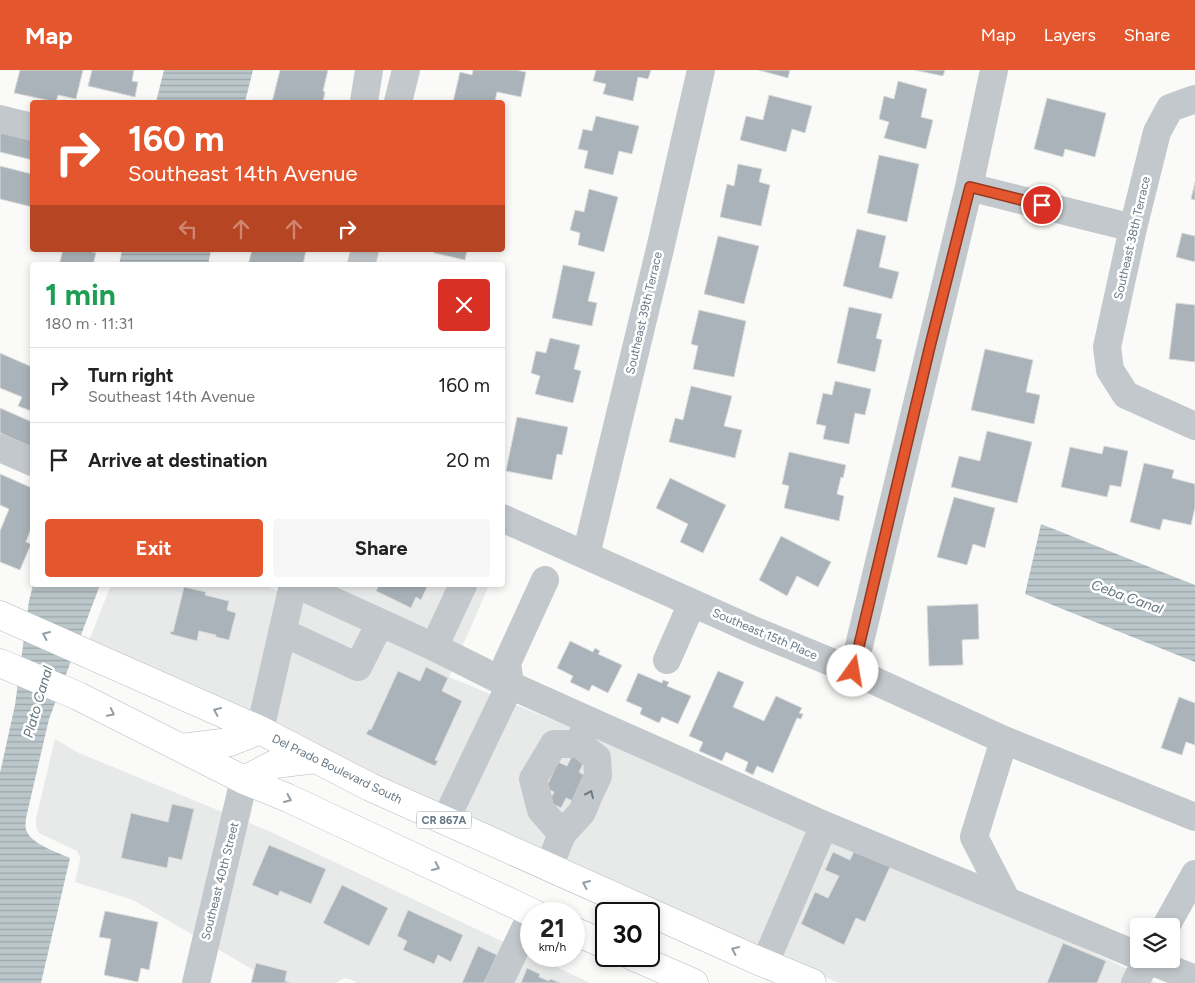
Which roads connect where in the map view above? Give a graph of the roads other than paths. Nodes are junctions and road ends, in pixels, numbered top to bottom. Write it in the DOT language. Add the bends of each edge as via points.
graph roads {
  1 [pos="369,70"];
  2 [pos="406,70"];
  3 [pos="700,70"];
  4 [pos="994,70"];
  5 [pos="364,100"];
  6 [pos="398,100"];
  7 [pos="1183,104"];
  8 [pos="0,119"];
  9 [pos="30,126"];
  10 [pos="970,187"];
  11 [pos="1133,228"];
  12 [pos="1195,426"];
  13 [pos="0,448"];
  14 [pos="30,461"];
  15 [pos="505,519"];
  16 [pos="586,555"];
  17 [pos="545,580"];
  18 [pos="293,587"];
  19 [pos="302,587"];
  20 [pos="462,587"];
  21 [pos="692,603"];
  22 [pos="6,618"];
  23 [pos="380,623"];
  24 [pos="282,632"];
  25 [pos="434,647"];
  26 [pos="667,660"];
  27 [pos="0,663"];
  28 [pos="853,671"];
  29 [pos="510,685"];
  30 [pos="260,730"];
  31 [pos="584,732"];
  32 [pos="1004,740"];
  33 [pos="181,748"];
  34 [pos="316,759"];
  35 [pos="244,780"];
  36 [pos="1195,817"];
  37 [pos="445,820"];
  38 [pos="824,825"];
  39 [pos="562,834"];
  40 [pos="549,867"];
  41 [pos="1195,874"];
  42 [pos="1007,901"];
  43 [pos="520,908"];
  44 [pos="1170,918"];
  45 [pos="520,940"];
  46 [pos="1130,952"];
  47 [pos="765,963"];
  48 [pos="657,967"];
  49 [pos="1142,968"];
  50 [pos="1169,968"];
  51 [pos="1195,979"];
  52 [pos="196,983"];
  53 [pos="499,983"];
  54 [pos="694,983"];
  55 [pos="812,983"];
  56 [pos="1135,983"];
  1 -- 5 [label="street"];
  2 -- 6 [label="street"];
  3 -- 16 [label="street, Southeast 39th Terrace"];
  4 -- 10 [label="street"];
  7 -- 11 [label="street, Southeast 38th Terrace" via="1158,132"];
  8 -- 9 [label="street"];
  10 -- 11 [label="street"];
  10 -- 28 [label="street"];
  11 -- 12 [label="street, Southeast 38th Terrace" via="1108,347 1110,370 1126,395"];
  13 -- 14 [label="street"];
  15 -- 16 [label="street, Southeast 15th Place"];
  16 -- 21 [label="street, Southeast 15th Place"];
  17 -- 29 [label="street" via="507,663"];
  18 -- 24 [label="street"];
  19 -- 23 [label="street"];
  20 -- 25 [label="street"];
  21 -- 26 [label="street"];
  21 -- 28 [label="street, Southeast 15th Place"];
  30 -- 22 [label="main road, Del Prado Boulevard South / CR 867A, one-way"];
  23 -- 24 [label="street" via="358,667"];
  23 -- 25 [label="street"];
  24 -- 30 [label="street"];
  25 -- 29 [label="street"];
  27 -- 33 [label="main road, one-way" via="67,691"];
  28 -- 32 [label="street, Southeast 15th Place"];
  29 -- 31 [label="street"];
  29 -- 37 [label="street"];
  30 -- 33 [label="main road" via="230,742"];
  30 -- 34 [label="main road, Del Prado Boulevard South / CR 867A"];
  31 -- 38 [label="street"];
  39 -- 31 [label="street, one-way" via="582,812 598,776 597,758"];
  31 -- 39 [label="street" via="554,744 533,779 541,810"];
  32 -- 36 [label="street, Southeast 15th Place"];
  32 -- 42 [label="street" via="974,837"];
  33 -- 35 [label="main road"];
  34 -- 35 [label="main road" via="275,764"];
  34 -- 37 [label="main road, Del Prado Boulevard South / CR 867A"];
  35 -- 43 [label="main road, one-way"];
  35 -- 52 [label="street, Southeast 40th Street"];
  37 -- 40 [label="main road, Del Prado Boulevard South / CR 867A"];
  38 -- 42 [label="street"];
  38 -- 47 [label="street"];
  39 -- 40 [label="street"];
  47 -- 40 [label="main road, Del Prado Boulevard South / CR 867A, one-way"];
  41 -- 44 [label="street"];
  42 -- 46 [label="street"];
  45 -- 53 [label="street"];
  47 -- 55 [label="main road, Del Prado Boulevard South / CR 867A"];
  48 -- 54 [label="main road"];
  49 -- 56 [label="street"];
  50 -- 51 [label="street"];
}
